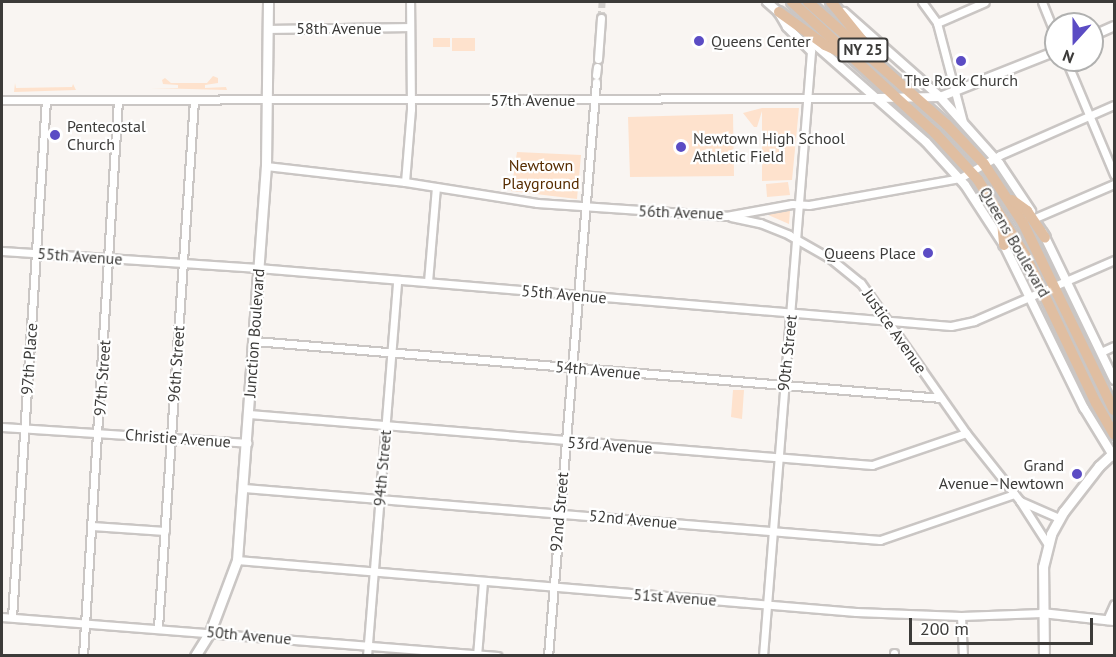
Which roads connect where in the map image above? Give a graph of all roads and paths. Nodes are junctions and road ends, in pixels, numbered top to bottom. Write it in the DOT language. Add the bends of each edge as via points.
graph roads {
  1 [pos="268,2"];
  2 [pos="410,2"];
  3 [pos="767,2"];
  4 [pos="792,2"];
  5 [pos="807,2"];
  6 [pos="832,2"];
  7 [pos="922,2"];
  8 [pos="985,2"];
  9 [pos="778,12"];
  10 [pos="601,18"];
  11 [pos="937,22"];
  12 [pos="410,27"];
  13 [pos="268,28"];
  14 [pos="811,51"];
  15 [pos="1044,56"];
  16 [pos="853,59"];
  17 [pos="1071,72"];
  18 [pos="889,73"];
  19 [pos="955,93"];
  20 [pos="940,97"];
  21 [pos="807,98"];
  22 [pos="878,98"];
  23 [pos="895,98"];
  24 [pos="918,99"];
  25 [pos="2,100"];
  26 [pos="46,100"];
  27 [pos="118,100"];
  28 [pos="194,100"];
  29 [pos="269,100"];
  30 [pos="595,100"];
  31 [pos="411,101"];
  32 [pos="1114,105"];
  33 [pos="1090,116"];
  34 [pos="963,122"];
  35 [pos="994,158"];
  36 [pos="984,164"];
  37 [pos="266,166"];
  38 [pos="971,172"];
  39 [pos="1114,174"];
  40 [pos="960,178"];
  41 [pos="405,182"];
  42 [pos="1114,184"];
  43 [pos="436,187"];
  44 [pos="1007,196"];
  45 [pos="800,205"];
  46 [pos="584,208"];
  47 [pos="998,209"];
  48 [pos="726,216"];
  49 [pos="1035,218"];
  50 [pos="1045,238"];
  51 [pos="797,239"];
  52 [pos="1004,245"];
  53 [pos="2,251"];
  54 [pos="36,253"];
  55 [pos="110,258"];
  56 [pos="1114,260"];
  57 [pos="183,263"];
  58 [pos="258,268"];
  59 [pos="397,280"];
  60 [pos="1067,280"];
  61 [pos="428,282"];
  62 [pos="1055,286"];
  63 [pos="1043,291"];
  64 [pos="577,296"];
  65 [pos="1030,296"];
  66 [pos="791,313"];
  67 [pos="888,321"];
  68 [pos="254,341"];
  69 [pos="1114,346"];
  70 [pos="1101,352"];
  71 [pos="391,353"];
  72 [pos="571,368"];
  73 [pos="1114,380"];
  74 [pos="784,385"];
  75 [pos="941,398"];
  76 [pos="1114,410"];
  77 [pos="249,414"];
  78 [pos="385,426"];
  79 [pos="2,427"];
  80 [pos="24,428"];
  81 [pos="98,432"];
  82 [pos="966,433"];
  83 [pos="1114,435"];
  84 [pos="171,437"];
  85 [pos="565,441"];
  86 [pos="247,443"];
  87 [pos="1114,454"];
  88 [pos="778,458"];
  89 [pos="244,488"];
  90 [pos="1014,494"];
  91 [pos="379,499"];
  92 [pos="1020,501"];
  93 [pos="559,513"];
  94 [pos="1059,518"];
  95 [pos="92,526"];
  96 [pos="165,531"];
  97 [pos="772,531"];
  98 [pos="1047,543"];
  99 [pos="237,560"];
  100 [pos="373,572"];
  101 [pos="483,581"];
  102 [pos="553,588"];
  103 [pos="767,604"];
  104 [pos="1114,604"];
  105 [pos="1042,613"];
  106 [pos="961,616"];
  107 [pos="2,617"];
  108 [pos="12,617"];
  109 [pos="1111,620"];
  110 [pos="85,623"];
  111 [pos="158,627"];
  112 [pos="210,632"];
  113 [pos="368,644"];
  114 [pos="477,655"];
  115 [pos="83,656"];
  116 [pos="195,656"];
  117 [pos="367,656"];
  118 [pos="497,656"];
  119 [pos="548,656"];
  120 [pos="763,656"];
  121 [pos="963,656"];
  122 [pos="1044,656"];
  1 -- 13 [label="main road, Junction Boulevard"];
  2 -- 12 [label="street"];
  3 -- 9 [label="street, Queens Boulevard"];
  4 -- 16 [label="main road, Queens Boulevard / NY 25"];
  5 -- 18 [label="main road, Queens Boulevard / NY 25"];
  6 -- 18 [label="main road"];
  6 -- 20 [label="street, Queens Boulevard"];
  7 -- 11 [label="street"];
  8 -- 11 [label="street"];
  9 -- 14 [label="street"];
  9 -- 16 [label="main road" via="825,45"];
  9 -- 22 [label="street, Queens Boulevard"];
  10 -- 30 [label="street, 92nd Street"];
  11 -- 19 [label="street"];
  12 -- 13 [label="street, 58th Avenue"];
  12 -- 31 [label="street"];
  13 -- 29 [label="main road, Junction Boulevard"];
  14 -- 21 [label="street, 90th Street"];
  15 -- 19 [label="street, 57th Avenue"];
  16 -- 23 [label="main road, Queens Boulevard / NY 25"];
  17 -- 33 [label="street"];
  18 -- 24 [label="main road, Queens Boulevard / NY 25"];
  19 -- 20 [label="street, 57th Avenue"];
  19 -- 34 [label="street"];
  20 -- 24 [label="street, 57th Avenue"];
  20 -- 34 [label="street, Queens Boulevard"];
  21 -- 22 [label="street, 57th Avenue"];
  21 -- 30 [label="street, 57th Avenue"];
  21 -- 45 [label="street, 90th Street"];
  22 -- 23 [label="street, 57th Avenue"];
  22 -- 40 [label="street, Queens Boulevard"];
  23 -- 24 [label="street, 57th Avenue"];
  23 -- 38 [label="main road, Queens Boulevard / NY 25"];
  24 -- 36 [label="main road, Queens Boulevard / NY 25"];
  25 -- 26 [label="street, 57th Avenue"];
  26 -- 27 [label="street, 57th Avenue"];
  26 -- 54 [label="street, 97th Place"];
  27 -- 28 [label="street, 57th Avenue"];
  27 -- 55 [label="street, 97th Street"];
  28 -- 29 [label="street, 57th Avenue"];
  28 -- 57 [label="street, 96th Street"];
  29 -- 31 [label="street, 57th Avenue"];
  29 -- 37 [label="main road, Junction Boulevard"];
  30 -- 31 [label="street, 57th Avenue"];
  30 -- 46 [label="street, 92nd Street"];
  31 -- 41 [label="street"];
  32 -- 33 [label="street, 56th Avenue"];
  33 -- 35 [label="street, 56th Avenue"];
  33 -- 39 [label="street"];
  34 -- 35 [label="street, Queens Boulevard"];
  35 -- 36 [label="street, 56th Avenue"];
  35 -- 49 [label="street, Queens Boulevard"];
  36 -- 38 [label="street, 56th Avenue"];
  36 -- 44 [label="main road, Queens Boulevard / NY 25"];
  37 -- 41 [label="street, 56th Avenue"];
  37 -- 58 [label="main road, Junction Boulevard"];
  38 -- 40 [label="street, 56th Avenue"];
  38 -- 47 [label="main road, Queens Boulevard / NY 25"];
  40 -- 45 [label="street, 56th Avenue"];
  40 -- 52 [label="street, Queens Boulevard"];
  41 -- 43 [label="street, 56th Avenue"];
  42 -- 49 [label="street"];
  43 -- 46 [label="street, 56th Avenue"];
  43 -- 61 [label="street"];
  44 -- 50 [label="main road" via="1027,211"];
  44 -- 62 [label="main road, Queens Boulevard / NY 25"];
  45 -- 48 [label="street, 56th Avenue"];
  45 -- 51 [label="street, 90th Street"];
  46 -- 48 [label="street, 56th Avenue"];
  46 -- 64 [label="street, 92nd Street"];
  47 -- 52 [label="main road"];
  47 -- 63 [label="main road, Queens Boulevard / NY 25"];
  48 -- 51 [label="street, Justice Avenue" via="760,223"];
  49 -- 50 [label="street, Queens Boulevard"];
  50 -- 60 [label="street, Queens Boulevard"];
  51 -- 66 [label="street, 90th Street"];
  51 -- 67 [label="street, Justice Avenue" via="861,283"];
  52 -- 65 [label="street, Queens Boulevard"];
  53 -- 54 [label="street, 55th Avenue"];
  54 -- 55 [label="street, 55th Avenue"];
  54 -- 80 [label="street, 97th Place"];
  55 -- 57 [label="street, 55th Avenue"];
  55 -- 81 [label="street, 97th Street"];
  56 -- 60 [label="street, 55th Avenue"];
  57 -- 58 [label="street, 55th Avenue"];
  57 -- 84 [label="street, 96th Street"];
  58 -- 59 [label="street, 55th Avenue"];
  58 -- 68 [label="main road, Junction Boulevard"];
  59 -- 61 [label="street, 55th Avenue"];
  59 -- 71 [label="street, 94th Street"];
  60 -- 62 [label="street, 55th Avenue"];
  60 -- 70 [label="street, Queens Boulevard"];
  61 -- 64 [label="street, 55th Avenue"];
  62 -- 63 [label="street, 55th Avenue"];
  62 -- 76 [label="main road, Queens Boulevard / NY 25"];
  63 -- 65 [label="street, 55th Avenue"];
  63 -- 83 [label="main road, Queens Boulevard / NY 25"];
  64 -- 66 [label="street, 55th Avenue"];
  64 -- 72 [label="street, 92nd Street"];
  65 -- 67 [label="street, 55th Avenue" via="963,324"];
  65 -- 87 [label="street, Queens Boulevard" via="1084,408"];
  66 -- 67 [label="street, 55th Avenue"];
  66 -- 74 [label="street, 90th Street"];
  67 -- 75 [label="street, Justice Avenue"];
  68 -- 71 [label="street, 54th Avenue"];
  68 -- 77 [label="main road, Junction Boulevard"];
  69 -- 70 [label="street"];
  70 -- 73 [label="street, Queens Boulevard"];
  71 -- 72 [label="street, 54th Avenue"];
  71 -- 78 [label="street, 94th Street"];
  72 -- 74 [label="street, 54th Avenue"];
  72 -- 85 [label="street, 92nd Street"];
  74 -- 75 [label="street, 54th Avenue"];
  74 -- 88 [label="street, 90th Street"];
  75 -- 82 [label="street, Justice Avenue"];
  77 -- 78 [label="street, 53rd Avenue"];
  77 -- 86 [label="main road, Junction Boulevard"];
  78 -- 85 [label="street, 53rd Avenue"];
  78 -- 91 [label="street, 94th Street"];
  79 -- 80 [label="street, Christie Avenue"];
  80 -- 81 [label="street, Christie Avenue"];
  80 -- 108 [label="street, 97th Place"];
  81 -- 84 [label="street, Christie Avenue"];
  81 -- 95 [label="street, 97th Street"];
  82 -- 88 [label="street, 53rd Avenue" via="873,465"];
  82 -- 90 [label="street, Justice Avenue"];
  84 -- 86 [label="street, Christie Avenue"];
  84 -- 96 [label="street, 96th Street"];
  85 -- 88 [label="street, 53rd Avenue"];
  85 -- 93 [label="street, 92nd Street"];
  86 -- 89 [label="main road, Junction Boulevard"];
  87 -- 94 [label="main road" via="1103,460"];
  88 -- 97 [label="street, 90th Street"];
  89 -- 91 [label="street, 52nd Avenue"];
  89 -- 99 [label="main road, Junction Boulevard"];
  90 -- 92 [label="street, Justice Avenue"];
  90 -- 97 [label="street, 52nd Avenue" via="880,540"];
  91 -- 93 [label="street, 52nd Avenue"];
  91 -- 100 [label="street, 94th Street"];
  92 -- 94 [label="street, Justice Avenue"];
  92 -- 98 [label="street, Justice Avenue"];
  93 -- 97 [label="street, 52nd Avenue"];
  93 -- 102 [label="street, 92nd Street"];
  94 -- 98 [label="main road"];
  95 -- 96 [label="street"];
  95 -- 110 [label="street, 97th Street"];
  96 -- 111 [label="street, 96th Street"];
  97 -- 103 [label="street, 90th Street"];
  98 -- 105 [label="main road"];
  99 -- 100 [label="street, 51st Avenue"];
  99 -- 112 [label="main road, Junction Boulevard"];
  100 -- 101 [label="street, 51st Avenue"];
  100 -- 113 [label="street, 94th Street"];
  101 -- 102 [label="street, 51st Avenue"];
  101 -- 114 [label="street"];
  102 -- 103 [label="street, 51st Avenue"];
  102 -- 119 [label="street, 92nd Street"];
  103 -- 106 [label="street, 51st Avenue"];
  103 -- 120 [label="street, 90th Street"];
  104 -- 109 [label="street"];
  105 -- 106 [label="street, 51st Avenue"];
  105 -- 109 [label="street, 51st Avenue"];
  105 -- 122 [label="main road"];
  106 -- 121 [label="street"];
  107 -- 108 [label="street, 50th Avenue"];
  108 -- 110 [label="street, 50th Avenue"];
  110 -- 111 [label="street, 50th Avenue"];
  110 -- 115 [label="street, 97th Street"];
  111 -- 112 [label="street, 50th Avenue"];
  112 -- 113 [label="street, 50th Avenue"];
  112 -- 116 [label="main road, Junction Boulevard"];
  113 -- 114 [label="street, 50th Avenue"];
  113 -- 117 [label="street, 94th Street"];
  114 -- 118 [label="street, 50th Avenue"];
}
